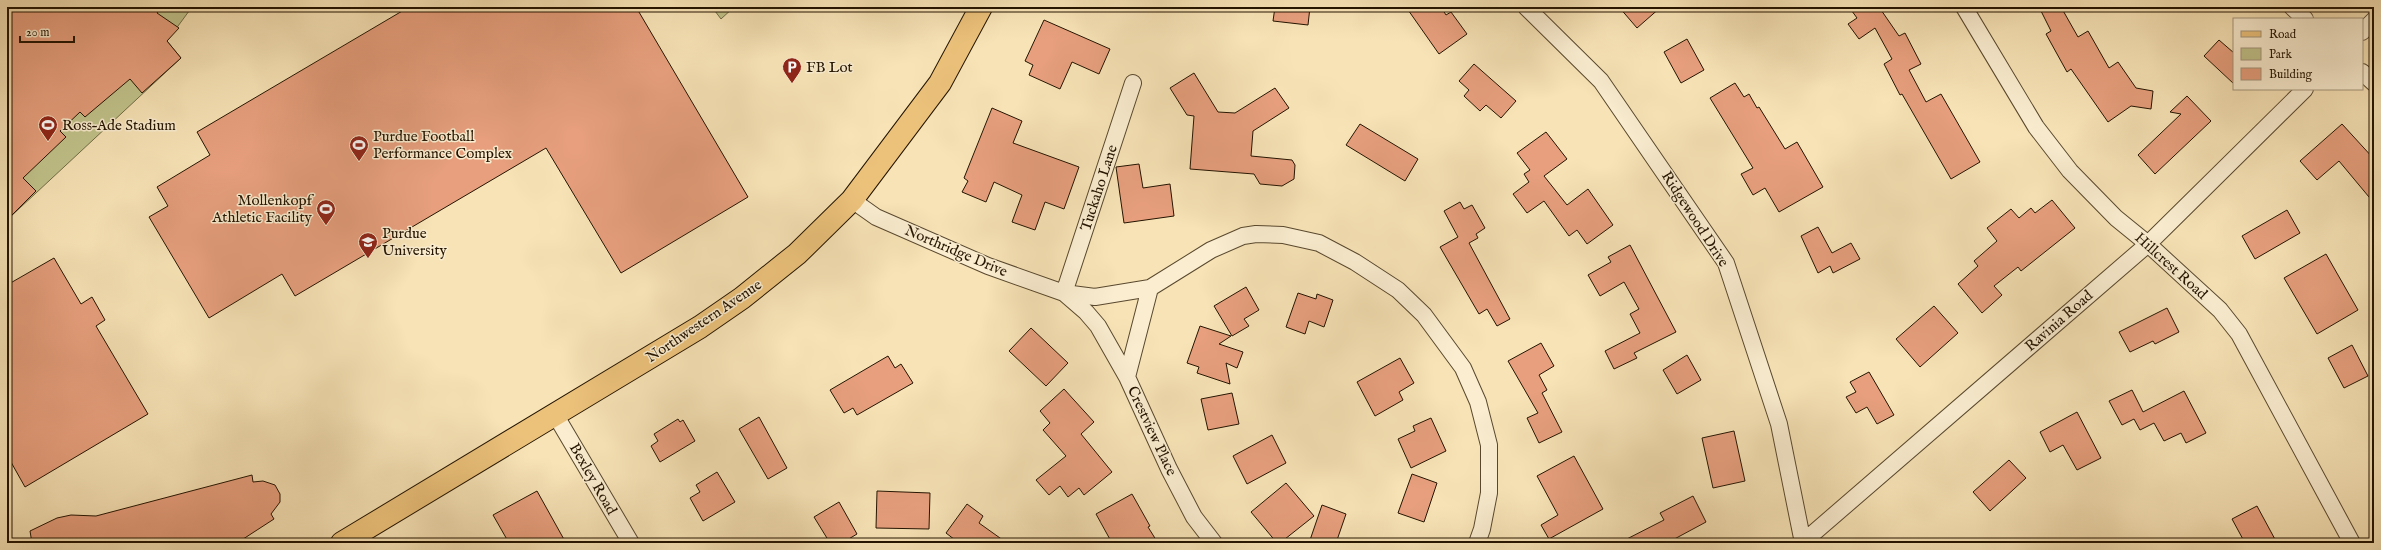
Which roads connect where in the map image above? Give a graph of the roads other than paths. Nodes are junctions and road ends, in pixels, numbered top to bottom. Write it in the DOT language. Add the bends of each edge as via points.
graph roads {
  1 [pos="981,7"];
  2 [pos="1526,7"];
  3 [pos="1964,7"];
  4 [pos="2292,7"];
  5 [pos="2304,18"];
  6 [pos="2374,20"];
  7 [pos="2363,31"];
  8 [pos="2363,73"];
  9 [pos="1133,83"];
  10 [pos="2374,83"];
  11 [pos="2304,90"];
  12 [pos="852,200"];
  13 [pos="2148,244"];
  14 [pos="1150,288"];
  15 [pos="1064,293"];
  16 [pos="1127,377"];
  17 [pos="556,416"];
  18 [pos="342,543"];
  19 [pos="631,543"];
  20 [pos="1214,543"];
  21 [pos="1477,543"];
  22 [pos="1803,543"];
  23 [pos="2352,543"];
  1 -- 12 [label="main road, Northwestern Avenue" via="940,83"];
  2 -- 22 [label="street, Ridgewood Drive" via="1601,81 1726,263 1779,424"];
  3 -- 13 [label="street, Hillcrest Road" via="2036,127 2070,171 2116,218"];
  4 -- 5 [label="street"];
  6 -- 7 [label="street"];
  8 -- 10 [label="street"];
  9 -- 15 [label="street, Tuckaho Lane"];
  11 -- 13 [label="street, Ravinia Road"];
  12 -- 15 [label="street, Northridge Drive" via="876,217 974,260"];
  12 -- 17 [label="main road, Northwestern Avenue" via="797,254 742,298"];
  13 -- 22 [label="street, Ravinia Road"];
  13 -- 23 [label="street, Hillcrest Road" via="2220,310 2238,334"];
  14 -- 15 [label="street, Northridge Drive" via="1095,297"];
  14 -- 16 [label="street, Crestview Place"];
  14 -- 21 [label="street, Northridge Drive" via="1211,250 1243,236 1283,234 1319,244 1355,262 1398,290 1424,315 1463,368 1478,402 1489,445 1489,493"];
  15 -- 16 [label="street, Northridge Drive" via="1098,326"];
  16 -- 20 [label="street, Crestview Place" via="1194,517"];
  17 -- 18 [label="main road, Northwestern Avenue"];
  17 -- 19 [label="street, Bexley Road"];
}
